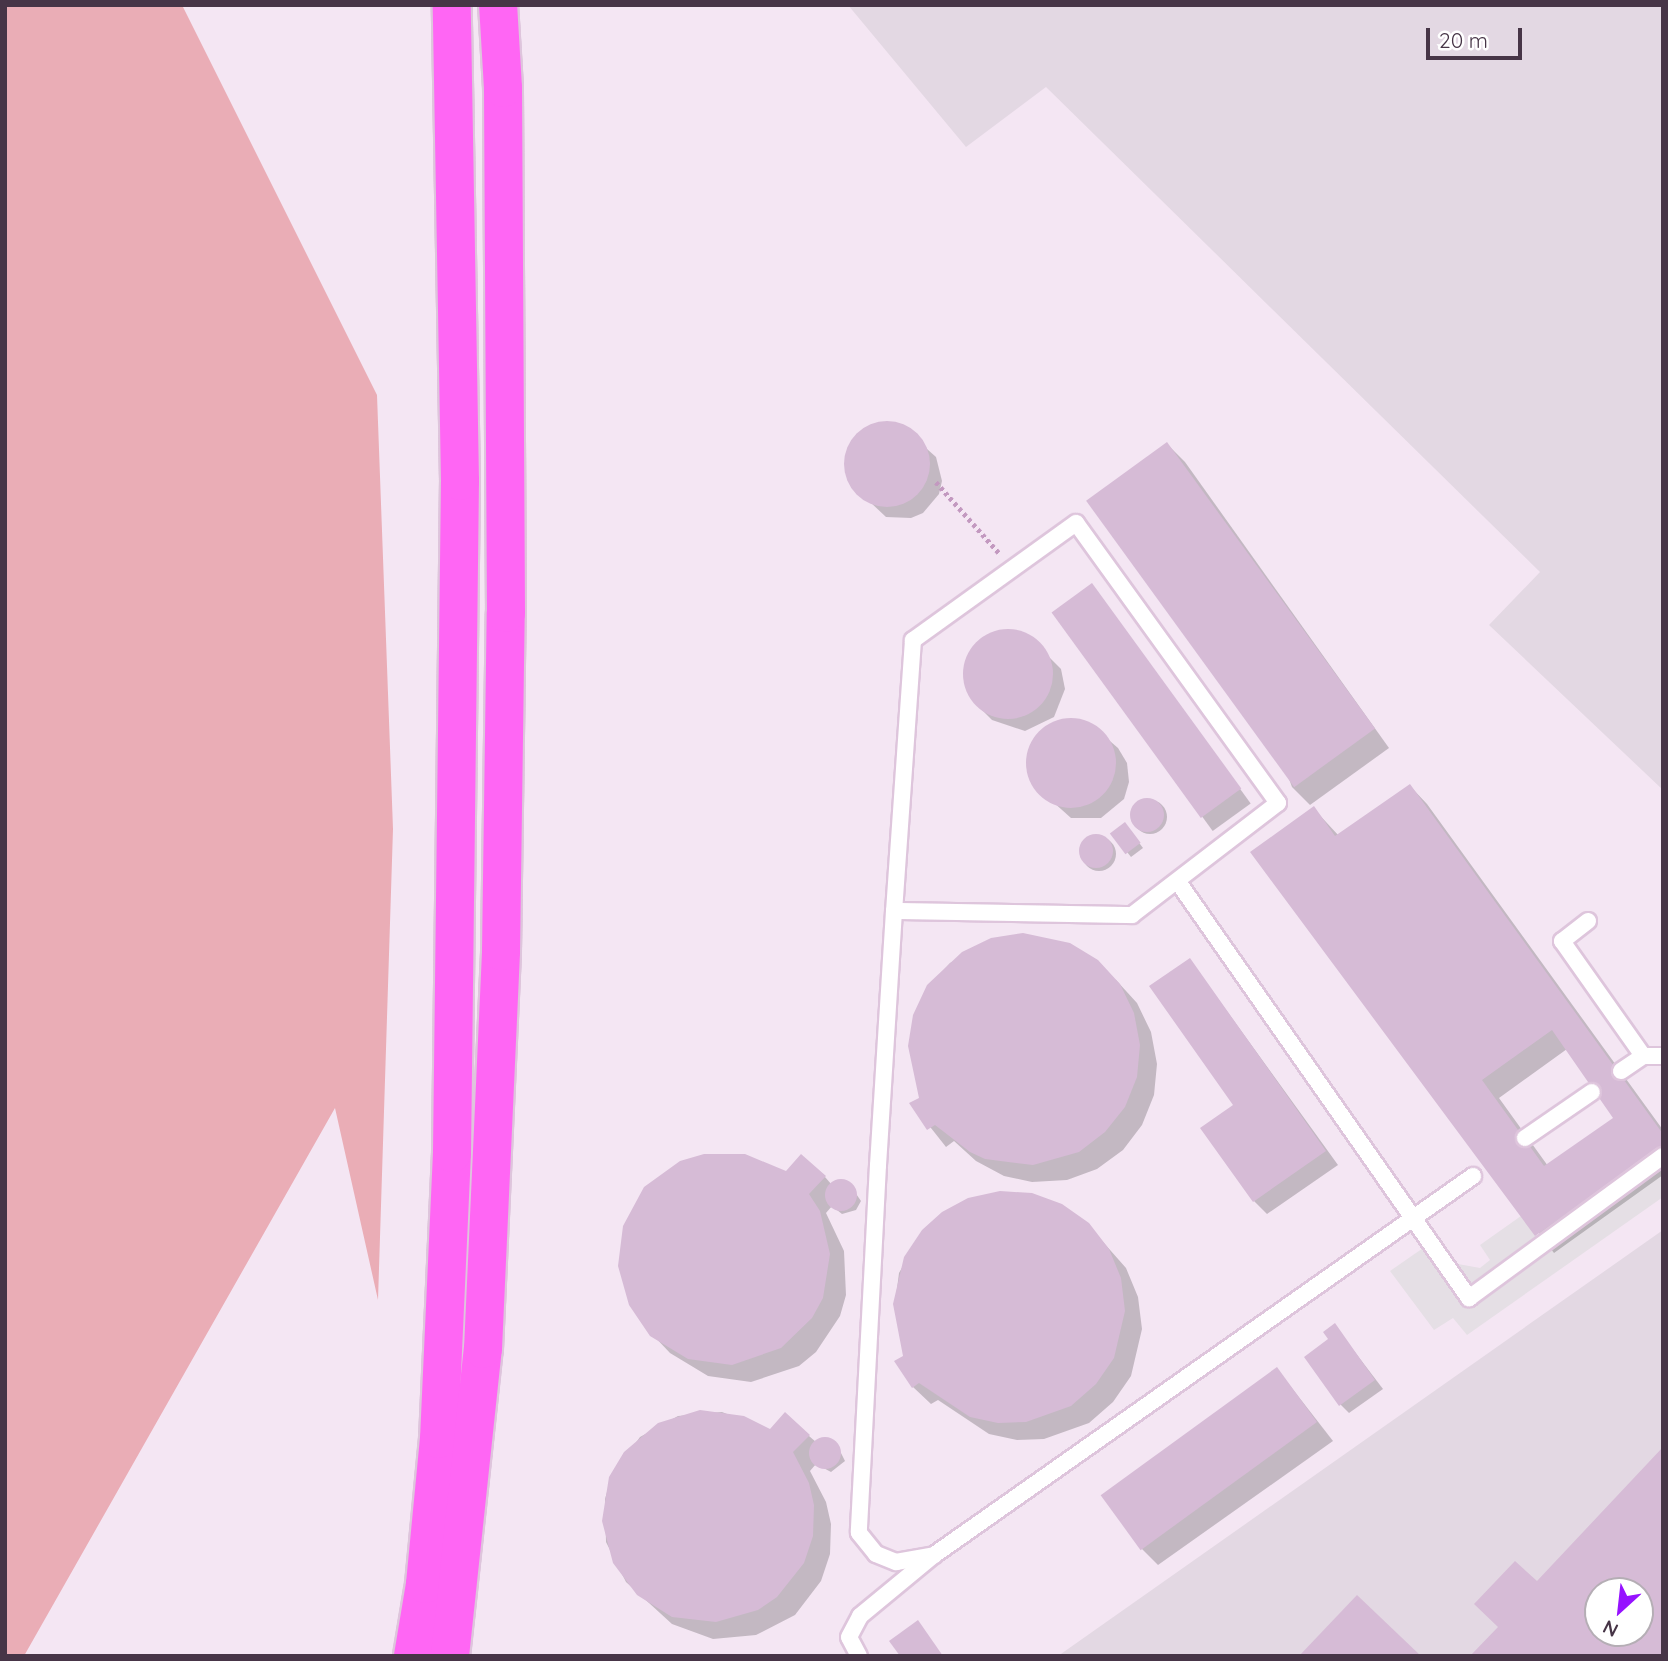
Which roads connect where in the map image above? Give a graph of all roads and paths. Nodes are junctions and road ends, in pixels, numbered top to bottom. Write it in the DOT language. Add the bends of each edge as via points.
graph roads {
  1 [pos="452,5"];
  2 [pos="498,5"];
  3 [pos="936,482"];
  4 [pos="1013,569"];
  5 [pos="1178,882"];
  6 [pos="894,911"];
  7 [pos="1588,921"];
  8 [pos="1643,1056"];
  9 [pos="1663,1056"];
  10 [pos="1621,1071"];
  11 [pos="1592,1093"];
  12 [pos="1525,1138"];
  13 [pos="1663,1156"];
  14 [pos="1474,1176"];
  15 [pos="1411,1218"];
  16 [pos="934,1555"];
  17 [pos="413,1656"];
  18 [pos="450,1656"];
  19 [pos="859,1656"];
  1 -- 17 [label="highway" via="460,495 452,1140 439,1439"];
  2 -- 18 [label="highway" via="506,613 502,951 483,1349"];
  3 -- 4 [label="path"];
  4 -- 5 [label="lane" via="1076,523 1278,803"];
  4 -- 6 [label="lane" via="913,640"];
  5 -- 6 [label="lane" via="1132,915"];
  5 -- 15 [label="lane"];
  6 -- 16 [label="lane" via="859,1534 876,1555 896,1562"];
  7 -- 8 [label="lane" via="1562,941"];
  8 -- 9 [label="lane"];
  8 -- 10 [label="lane"];
  11 -- 12 [label="lane"];
  13 -- 15 [label="lane" via="1469,1298"];
  14 -- 15 [label="lane"];
  15 -- 16 [label="lane"];
  16 -- 19 [label="lane" via="860,1616 849,1637"];
}
